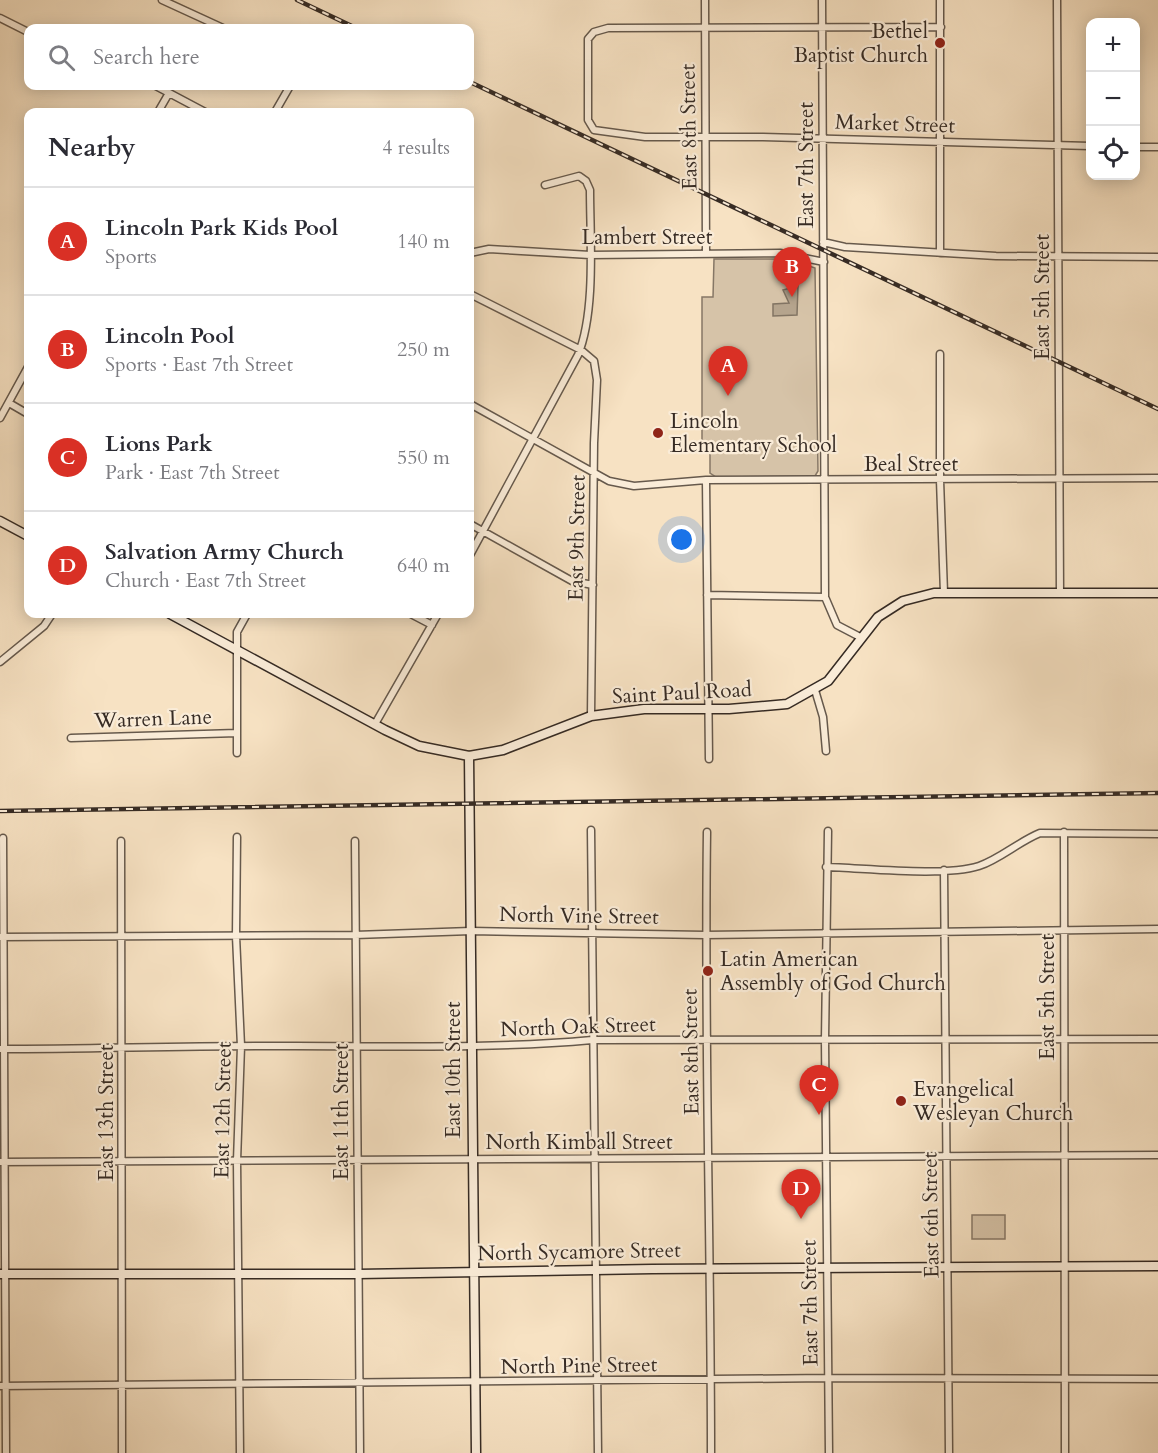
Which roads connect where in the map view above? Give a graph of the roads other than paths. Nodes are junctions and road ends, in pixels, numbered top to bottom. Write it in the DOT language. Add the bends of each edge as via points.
graph roads {
  1 [pos="162,0"];
  2 [pos="705,0"];
  3 [pos="822,0"];
  4 [pos="940,0"];
  5 [pos="1057,0"];
  6 [pos="0,18"];
  7 [pos="214,24"];
  8 [pos="705,26"];
  9 [pos="822,26"];
  10 [pos="941,27"];
  11 [pos="24,30"];
  12 [pos="163,90"];
  13 [pos="288,90"];
  14 [pos="169,93"];
  15 [pos="160,108"];
  16 [pos="198,108"];
  17 [pos="277,108"];
  18 [pos="706,138"];
  19 [pos="823,138"];
  20 [pos="940,142"];
  21 [pos="1058,146"];
  22 [pos="1086,146"];
  23 [pos="1140,147"];
  24 [pos="1158,147"];
  25 [pos="545,185"];
  26 [pos="823,242"];
  27 [pos="474,251"];
  28 [pos="706,253"];
  29 [pos="940,253"];
  30 [pos="590,255"];
  31 [pos="1059,256"];
  32 [pos="1158,257"];
  33 [pos="824,262"];
  34 [pos="474,296"];
  35 [pos="580,350"];
  36 [pos="940,354"];
  37 [pos="24,375"];
  38 [pos="9,403"];
  39 [pos="474,406"];
  40 [pos="24,412"];
  41 [pos="0,418"];
  42 [pos="534,438"];
  43 [pos="594,475"];
  44 [pos="1158,478"];
  45 [pos="706,480"];
  46 [pos="940,480"];
  47 [pos="1060,480"];
  48 [pos="824,481"];
  49 [pos="0,521"];
  50 [pos="474,526"];
  51 [pos="483,531"];
  52 [pos="24,534"];
  53 [pos="474,548"];
  54 [pos="593,585"];
  55 [pos="944,593"];
  56 [pos="1060,593"];
  57 [pos="1158,593"];
  58 [pos="707,595"];
  59 [pos="825,597"];
  60 [pos="50,618"];
  61 [pos="178,618"];
  62 [pos="246,618"];
  63 [pos="419,618"];
  64 [pos="436,618"];
  65 [pos="432,625"];
  66 [pos="860,637"];
  67 [pos="236,649"];
  68 [pos="0,662"];
  69 [pos="815,690"];
  70 [pos="708,709"];
  71 [pos="591,716"];
  72 [pos="375,724"];
  73 [pos="237,733"];
  74 [pos="71,738"];
  75 [pos="826,752"];
  76 [pos="237,753"];
  77 [pos="469,756"];
  78 [pos="709,759"];
  79 [pos="591,830"];
  80 [pos="828,831"];
  81 [pos="707,832"];
  82 [pos="1064,832"];
  83 [pos="1158,834"];
  84 [pos="237,837"];
  85 [pos="3,838"];
  86 [pos="121,841"];
  87 [pos="355,841"];
  88 [pos="826,867"];
  89 [pos="944,870"];
  90 [pos="1158,929"];
  91 [pos="1064,930"];
  92 [pos="471,931"];
  93 [pos="945,931"];
  94 [pos="591,933"];
  95 [pos="826,933"];
  96 [pos="355,935"];
  97 [pos="705,935"];
  98 [pos="236,936"];
  99 [pos="2,937"];
  100 [pos="123,937"];
  101 [pos="1158,1039"];
  102 [pos="592,1040"];
  103 [pos="707,1040"];
  104 [pos="825,1040"];
  105 [pos="946,1040"];
  106 [pos="1064,1040"];
  107 [pos="242,1046"];
  108 [pos="358,1046"];
  109 [pos="472,1046"];
  110 [pos="2,1049"];
  111 [pos="122,1049"];
  112 [pos="1158,1155"];
  113 [pos="1064,1156"];
  114 [pos="826,1157"];
  115 [pos="947,1157"];
  116 [pos="710,1158"];
  117 [pos="594,1159"];
  118 [pos="357,1160"];
  119 [pos="471,1160"];
  120 [pos="122,1161"];
  121 [pos="237,1161"];
  122 [pos="3,1162"];
  123 [pos="1158,1266"];
  124 [pos="1065,1267"];
  125 [pos="948,1268"];
  126 [pos="711,1269"];
  127 [pos="826,1269"];
  128 [pos="595,1270"];
  129 [pos="474,1272"];
  130 [pos="123,1273"];
  131 [pos="239,1273"];
  132 [pos="3,1274"];
  133 [pos="358,1274"];
  134 [pos="828,1378"];
  135 [pos="1065,1378"];
  136 [pos="949,1379"];
  137 [pos="1158,1379"];
  138 [pos="711,1380"];
  139 [pos="595,1382"];
  140 [pos="240,1384"];
  141 [pos="359,1384"];
  142 [pos="475,1384"];
  143 [pos="123,1385"];
  144 [pos="3,1386"];
  145 [pos="6,1453"];
  146 [pos="122,1453"];
  147 [pos="240,1453"];
  148 [pos="360,1453"];
  149 [pos="476,1453"];
  150 [pos="598,1453"];
  151 [pos="711,1453"];
  152 [pos="828,1453"];
  153 [pos="949,1453"];
  154 [pos="1065,1453"];
  1 -- 7 [label="street"];
  2 -- 8 [label="street, East 8th Street"];
  3 -- 9 [label="street, East 7th Street"];
  4 -- 10 [label="street"];
  5 -- 21 [label="street, East 5th Street"];
  6 -- 11 [label="street"];
  8 -- 9 [label="street"];
  8 -- 18 [label="street, East 8th Street"];
  8 -- 18 [label="street, Market Street" via="608,27 594,32 588,39 588,120 594,130 645,137"];
  9 -- 10 [label="street"];
  9 -- 19 [label="street, East 7th Street"];
  10 -- 20 [label="street"];
  12 -- 14 [label="street"];
  13 -- 17 [label="street"];
  14 -- 15 [label="street"];
  14 -- 16 [label="street"];
  18 -- 19 [label="street, Market Street"];
  18 -- 28 [label="street, East 8th Street"];
  19 -- 20 [label="street, Market Street"];
  19 -- 26 [label="street, East 7th Street"];
  20 -- 21 [label="street, Market Street"];
  20 -- 29 [label="street"];
  21 -- 22 [label="street, Market Street"];
  21 -- 31 [label="street, East 5th Street"];
  23 -- 24 [label="street"];
  25 -- 30 [label="street" via="579,176 586,181 590,190"];
  26 -- 29 [label="street" via="844,247"];
  26 -- 33 [label="street, East 7th Street"];
  27 -- 30 [label="street, Lambert Street"];
  28 -- 30 [label="street, Lambert Street"];
  28 -- 33 [label="street, Lambert Street" via="780,253"];
  29 -- 31 [label="street"];
  30 -- 35 [label="street" via="587,316"];
  31 -- 32 [label="street"];
  31 -- 47 [label="street, East 5th Street"];
  33 -- 48 [label="street, East 7th Street"];
  34 -- 35 [label="street"];
  35 -- 42 [label="street"];
  35 -- 43 [label="street, East 9th Street" via="594,361 597,380"];
  36 -- 46 [label="street"];
  37 -- 38 [label="street"];
  38 -- 40 [label="street"];
  38 -- 41 [label="street"];
  39 -- 42 [label="street, Beal Street"];
  42 -- 43 [label="street, Beal Street"];
  42 -- 51 [label="street"];
  43 -- 45 [label="street, Beal Street" via="634,486"];
  43 -- 54 [label="street, East 9th Street"];
  44 -- 47 [label="street, Beal Street"];
  45 -- 48 [label="street, Beal Street"];
  45 -- 58 [label="street"];
  46 -- 47 [label="street, Beal Street"];
  46 -- 48 [label="street, Beal Street"];
  46 -- 55 [label="street"];
  47 -- 56 [label="street, East 5th Street"];
  48 -- 59 [label="street, East 7th Street"];
  49 -- 52 [label="main road"];
  50 -- 51 [label="street"];
  51 -- 53 [label="street"];
  51 -- 54 [label="street" via="572,581"];
  54 -- 71 [label="street, East 9th Street"];
  55 -- 56 [label="main road, Saint Paul Road"];
  55 -- 66 [label="main road, Saint Paul Road" via="903,601 878,617"];
  56 -- 57 [label="main road, Saint Paul Road"];
  58 -- 59 [label="street"];
  58 -- 70 [label="street"];
  59 -- 66 [label="street, East 7th Street" via="837,625"];
  60 -- 68 [label="street"];
  61 -- 67 [label="main road, Saint Paul Road"];
  62 -- 67 [label="street" via="237,632"];
  63 -- 65 [label="street"];
  64 -- 65 [label="street"];
  65 -- 72 [label="street"];
  66 -- 69 [label="main road, Saint Paul Road" via="828,681"];
  67 -- 72 [label="main road, Saint Paul Road"];
  67 -- 73 [label="street"];
  69 -- 70 [label="main road, Saint Paul Road" via="787,704"];
  69 -- 75 [label="street" via="823,717"];
  70 -- 71 [label="main road, Saint Paul Road" via="644,709"];
  70 -- 78 [label="street"];
  71 -- 77 [label="main road, Saint Paul Road" via="503,750"];
  72 -- 77 [label="main road, Saint Paul Road" via="419,746"];
  73 -- 74 [label="street, Warren Lane"];
  73 -- 76 [label="street"];
  77 -- 92 [label="main road, East 10th Street"];
  79 -- 94 [label="street"];
  80 -- 88 [label="street, East 7th Street"];
  81 -- 97 [label="street, East 8th Street"];
  82 -- 83 [label="street"];
  82 -- 89 [label="street" via="1040,833 976,867"];
  82 -- 91 [label="street, East 5th Street"];
  84 -- 98 [label="street, East 12th Street"];
  85 -- 99 [label="street"];
  86 -- 100 [label="street, East 13th Street"];
  87 -- 96 [label="street, East 11th Street"];
  88 -- 89 [label="street"];
  88 -- 95 [label="street, East 7th Street"];
  89 -- 93 [label="street, East 6th Street"];
  90 -- 91 [label="street, North Vine Street"];
  91 -- 93 [label="street, North Vine Street"];
  91 -- 106 [label="street, East 5th Street"];
  92 -- 94 [label="street, North Vine Street"];
  92 -- 96 [label="street, North Vine Street"];
  92 -- 109 [label="main road, East 10th Street"];
  93 -- 95 [label="street, North Vine Street"];
  93 -- 105 [label="street, East 6th Street"];
  94 -- 97 [label="street, North Vine Street"];
  94 -- 102 [label="street"];
  95 -- 97 [label="street, North Vine Street"];
  95 -- 104 [label="street, East 7th Street"];
  96 -- 98 [label="street, North Vine Street"];
  96 -- 108 [label="street, East 11th Street"];
  97 -- 103 [label="street, East 8th Street"];
  98 -- 100 [label="street, North Vine Street"];
  98 -- 107 [label="street, East 12th Street"];
  99 -- 100 [label="street, North Vine Street"];
  99 -- 110 [label="street"];
  100 -- 111 [label="street, East 13th Street"];
  101 -- 106 [label="street, North Oak Street"];
  102 -- 103 [label="street, North Oak Street"];
  102 -- 109 [label="street, North Oak Street"];
  102 -- 117 [label="street"];
  103 -- 104 [label="street, North Oak Street"];
  103 -- 116 [label="street, East 8th Street"];
  104 -- 105 [label="street, North Oak Street"];
  104 -- 114 [label="street, East 7th Street"];
  105 -- 106 [label="street, North Oak Street"];
  105 -- 115 [label="street, East 6th Street"];
  106 -- 113 [label="street, East 5th Street"];
  107 -- 108 [label="street, North Oak Street"];
  107 -- 111 [label="street, North Oak Street"];
  107 -- 121 [label="street, East 12th Street"];
  108 -- 109 [label="street, North Oak Street"];
  108 -- 118 [label="street, East 11th Street"];
  109 -- 119 [label="main road, East 10th Street"];
  110 -- 111 [label="street, North Oak Street"];
  110 -- 122 [label="street"];
  111 -- 120 [label="street, East 13th Street"];
  112 -- 113 [label="street, North Kimball Street"];
  113 -- 115 [label="street, North Kimball Street"];
  113 -- 124 [label="street, East 5th Street"];
  114 -- 115 [label="street, North Kimball Street"];
  114 -- 116 [label="street, North Kimball Street"];
  114 -- 127 [label="street, East 7th Street"];
  115 -- 125 [label="street, East 6th Street"];
  116 -- 117 [label="street, North Kimball Street"];
  116 -- 126 [label="street, East 8th Street"];
  117 -- 119 [label="street, North Kimball Street"];
  117 -- 128 [label="street"];
  118 -- 119 [label="street, North Kimball Street"];
  118 -- 121 [label="street, North Kimball Street"];
  118 -- 133 [label="street, East 11th Street"];
  119 -- 129 [label="main road, East 10th Street"];
  120 -- 121 [label="street, North Kimball Street"];
  120 -- 122 [label="street, North Kimball Street"];
  120 -- 130 [label="street, East 13th Street"];
  121 -- 131 [label="street, East 12th Street"];
  122 -- 132 [label="street"];
  123 -- 124 [label="main road, North Sycamore Street"];
  124 -- 125 [label="main road, North Sycamore Street"];
  124 -- 135 [label="street, East 5th Street"];
  125 -- 127 [label="main road, North Sycamore Street"];
  125 -- 136 [label="street, East 6th Street"];
  126 -- 127 [label="main road, North Sycamore Street"];
  126 -- 128 [label="main road, North Sycamore Street"];
  126 -- 138 [label="street, East 8th Street"];
  127 -- 134 [label="street, East 7th Street"];
  128 -- 129 [label="main road, North Sycamore Street"];
  128 -- 139 [label="street"];
  129 -- 133 [label="main road, North Sycamore Street"];
  129 -- 142 [label="main road, East 10th Street"];
  130 -- 131 [label="main road, North Sycamore Street"];
  130 -- 132 [label="main road, North Sycamore Street"];
  130 -- 143 [label="street, East 13th Street"];
  131 -- 133 [label="main road, North Sycamore Street"];
  131 -- 140 [label="street, East 12th Street"];
  132 -- 144 [label="street"];
  133 -- 141 [label="street, East 11th Street"];
  134 -- 136 [label="street, North Pine Street"];
  134 -- 138 [label="street, North Pine Street"];
  134 -- 152 [label="street, East 7th Street"];
  135 -- 136 [label="street, North Pine Street"];
  135 -- 137 [label="street, North Pine Street"];
  135 -- 154 [label="street, East 5th Street"];
  136 -- 153 [label="street, East 6th Street"];
  138 -- 139 [label="street, North Pine Street"];
  138 -- 151 [label="street, East 8th Street"];
  139 -- 142 [label="street, North Pine Street"];
  139 -- 150 [label="street"];
  140 -- 141 [label="street, North Pine Street"];
  140 -- 143 [label="street, North Pine Street"];
  140 -- 147 [label="street, East 12th Street"];
  141 -- 142 [label="street, North Pine Street"];
  141 -- 148 [label="street, East 11th Street"];
  142 -- 149 [label="main road, East 10th Street"];
  143 -- 144 [label="street, North Pine Street"];
  143 -- 146 [label="street, East 13th Street"];
  144 -- 145 [label="street"];
}
